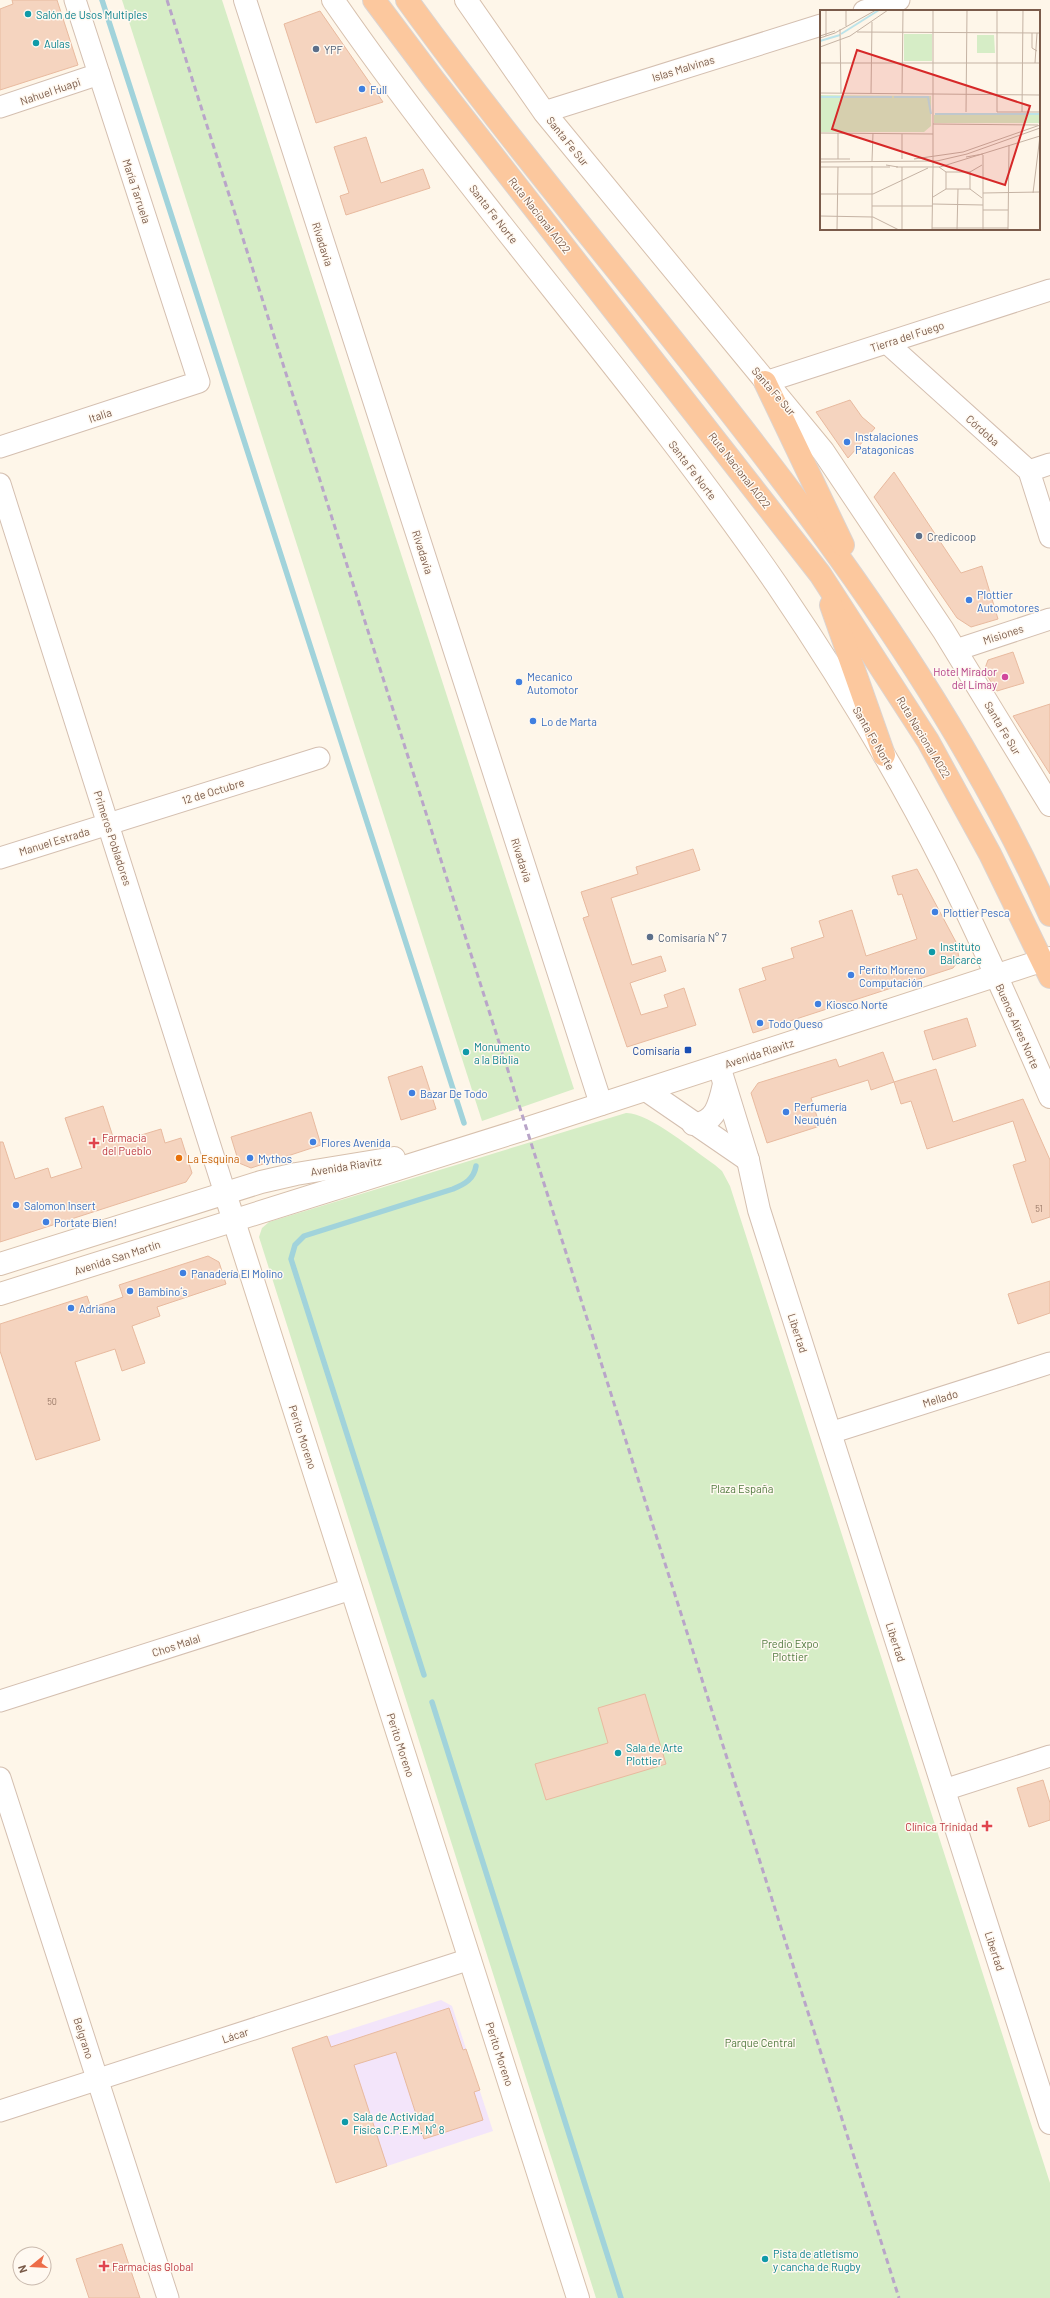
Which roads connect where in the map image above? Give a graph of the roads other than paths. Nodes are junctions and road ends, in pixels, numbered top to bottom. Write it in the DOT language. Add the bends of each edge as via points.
graph roads {
  1 [pos="75,0"];
  2 [pos="244,0"];
  3 [pos="333,0"];
  4 [pos="374,0"];
  5 [pos="407,0"];
  6 [pos="466,0"];
  7 [pos="899,0"];
  8 [pos="867,10"];
  9 [pos="820,25"];
  10 [pos="99,74"];
  11 [pos="0,107"];
  12 [pos="544,112"];
  13 [pos="1050,290"];
  14 [pos="886,343"];
  15 [pos="199,382"];
  16 [pos="765,382"];
  17 [pos="0,447"];
  18 [pos="1050,464"];
  19 [pos="1029,471"];
  20 [pos="0,484"];
  21 [pos="1050,537"];
  22 [pos="820,574"];
  23 [pos="864,591"];
  24 [pos="1050,619"];
  25 [pos="956,650"];
  26 [pos="884,755"];
  27 [pos="319,758"];
  28 [pos="1050,806"];
  29 [pos="108,824"];
  30 [pos="0,858"];
  31 [pos="1050,915"];
  32 [pos="1048,965"];
  33 [pos="996,976"];
  34 [pos="721,1075"];
  35 [pos="646,1090"];
  36 [pos="1050,1097"];
  37 [pos="601,1104"];
  38 [pos="693,1124"];
  39 [pos="468,1147"];
  40 [pos="748,1160"];
  41 [pos="225,1193"];
  42 [pos="233,1220"];
  43 [pos="0,1264"];
  44 [pos="0,1294"];
  45 [pos="1050,1364"];
  46 [pos="830,1433"];
  47 [pos="352,1589"];
  48 [pos="0,1701"];
  49 [pos="1050,1756"];
  50 [pos="0,1778"];
  51 [pos="944,1790"];
  52 [pos="470,1960"];
  53 [pos="97,2079"];
  54 [pos="0,2110"];
  55 [pos="1050,2123"];
  56 [pos="168,2298"];
  57 [pos="578,2298"];
  1 -- 10 [label="street, María Tarruela"];
  2 -- 37 [label="main road, Rivadavia"];
  3 -- 26 [label="main road, Santa Fe Norte" via="390,79 692,467 812,638"];
  4 -- 22 [label="highway, Ruta Nacional A022"];
  5 -- 23 [label="highway" via="525,155 779,474"];
  6 -- 12 [label="main road, Santa Fe Sur"];
  7 -- 8 [label="street"];
  9 -- 12 [label="street, Islas Malvinas"];
  10 -- 11 [label="street, Nahuel Huapi"];
  10 -- 15 [label="street, María Tarruela"];
  12 -- 16 [label="main road, Santa Fe Sur"];
  13 -- 14 [label="street, Tierra del Fuego"];
  14 -- 16 [label="street, Tierra del Fuego"];
  14 -- 19 [label="street, Córdoba"];
  15 -- 17 [label="street, Italia"];
  16 -- 23 [label="highway"];
  16 -- 25 [label="main road, Santa Fe Sur" via="823,451"];
  18 -- 19 [label="street"];
  19 -- 21 [label="street"];
  20 -- 29 [label="street, Primeros Pobladores"];
  22 -- 26 [label="highway"];
  22 -- 32 [label="highway, Ruta Nacional A022" via="928,741"];
  23 -- 31 [label="highway" via="962,747 1022,857"];
  24 -- 25 [label="street, Misiones"];
  25 -- 28 [label="main road, Santa Fe Sur"];
  26 -- 33 [label="main road, Santa Fe Norte" via="945,867"];
  27 -- 29 [label="street, 12 de Octubre"];
  29 -- 30 [label="street, Manuel Estrada"];
  29 -- 41 [label="street, Primeros Pobladores"];
  32 -- 33 [label="main road, Avenida Riavitz"];
  33 -- 34 [label="main road, Avenida Riavitz"];
  33 -- 36 [label="main road, Buenos Aires Norte"];
  34 -- 35 [label="main road, Avenida Riavitz"];
  34 -- 38 [label="main road" via="714,1115 704,1122"];
  34 -- 40 [label="main road, Libertad"];
  35 -- 37 [label="main road, Avenida Riavitz"];
  35 -- 38 [label="main road"];
  37 -- 39 [label="main road, Avenida Riavitz"];
  38 -- 40 [label="main road"];
  39 -- 41 [label="main road, Avenida Riavitz" via="296,1174"];
  39 -- 42 [label="main road, Avenida Riavitz"];
  40 -- 46 [label="main road, Libertad" via="759,1210"];
  41 -- 42 [label="main road, Perito Moreno"];
  41 -- 43 [label="main road"];
  42 -- 44 [label="main road, Avenida San Martín"];
  42 -- 47 [label="main road, Perito Moreno"];
  45 -- 46 [label="street, Mellado"];
  46 -- 51 [label="main road, Libertad"];
  47 -- 48 [label="street, Chos Malal"];
  47 -- 52 [label="main road, Perito Moreno"];
  49 -- 51 [label="street"];
  50 -- 53 [label="street, Belgrano"];
  51 -- 55 [label="main road, Libertad"];
  52 -- 53 [label="street, Lácar"];
  52 -- 57 [label="main road, Perito Moreno"];
  53 -- 54 [label="street, Lácar"];
  53 -- 56 [label="street, Belgrano"];
}
